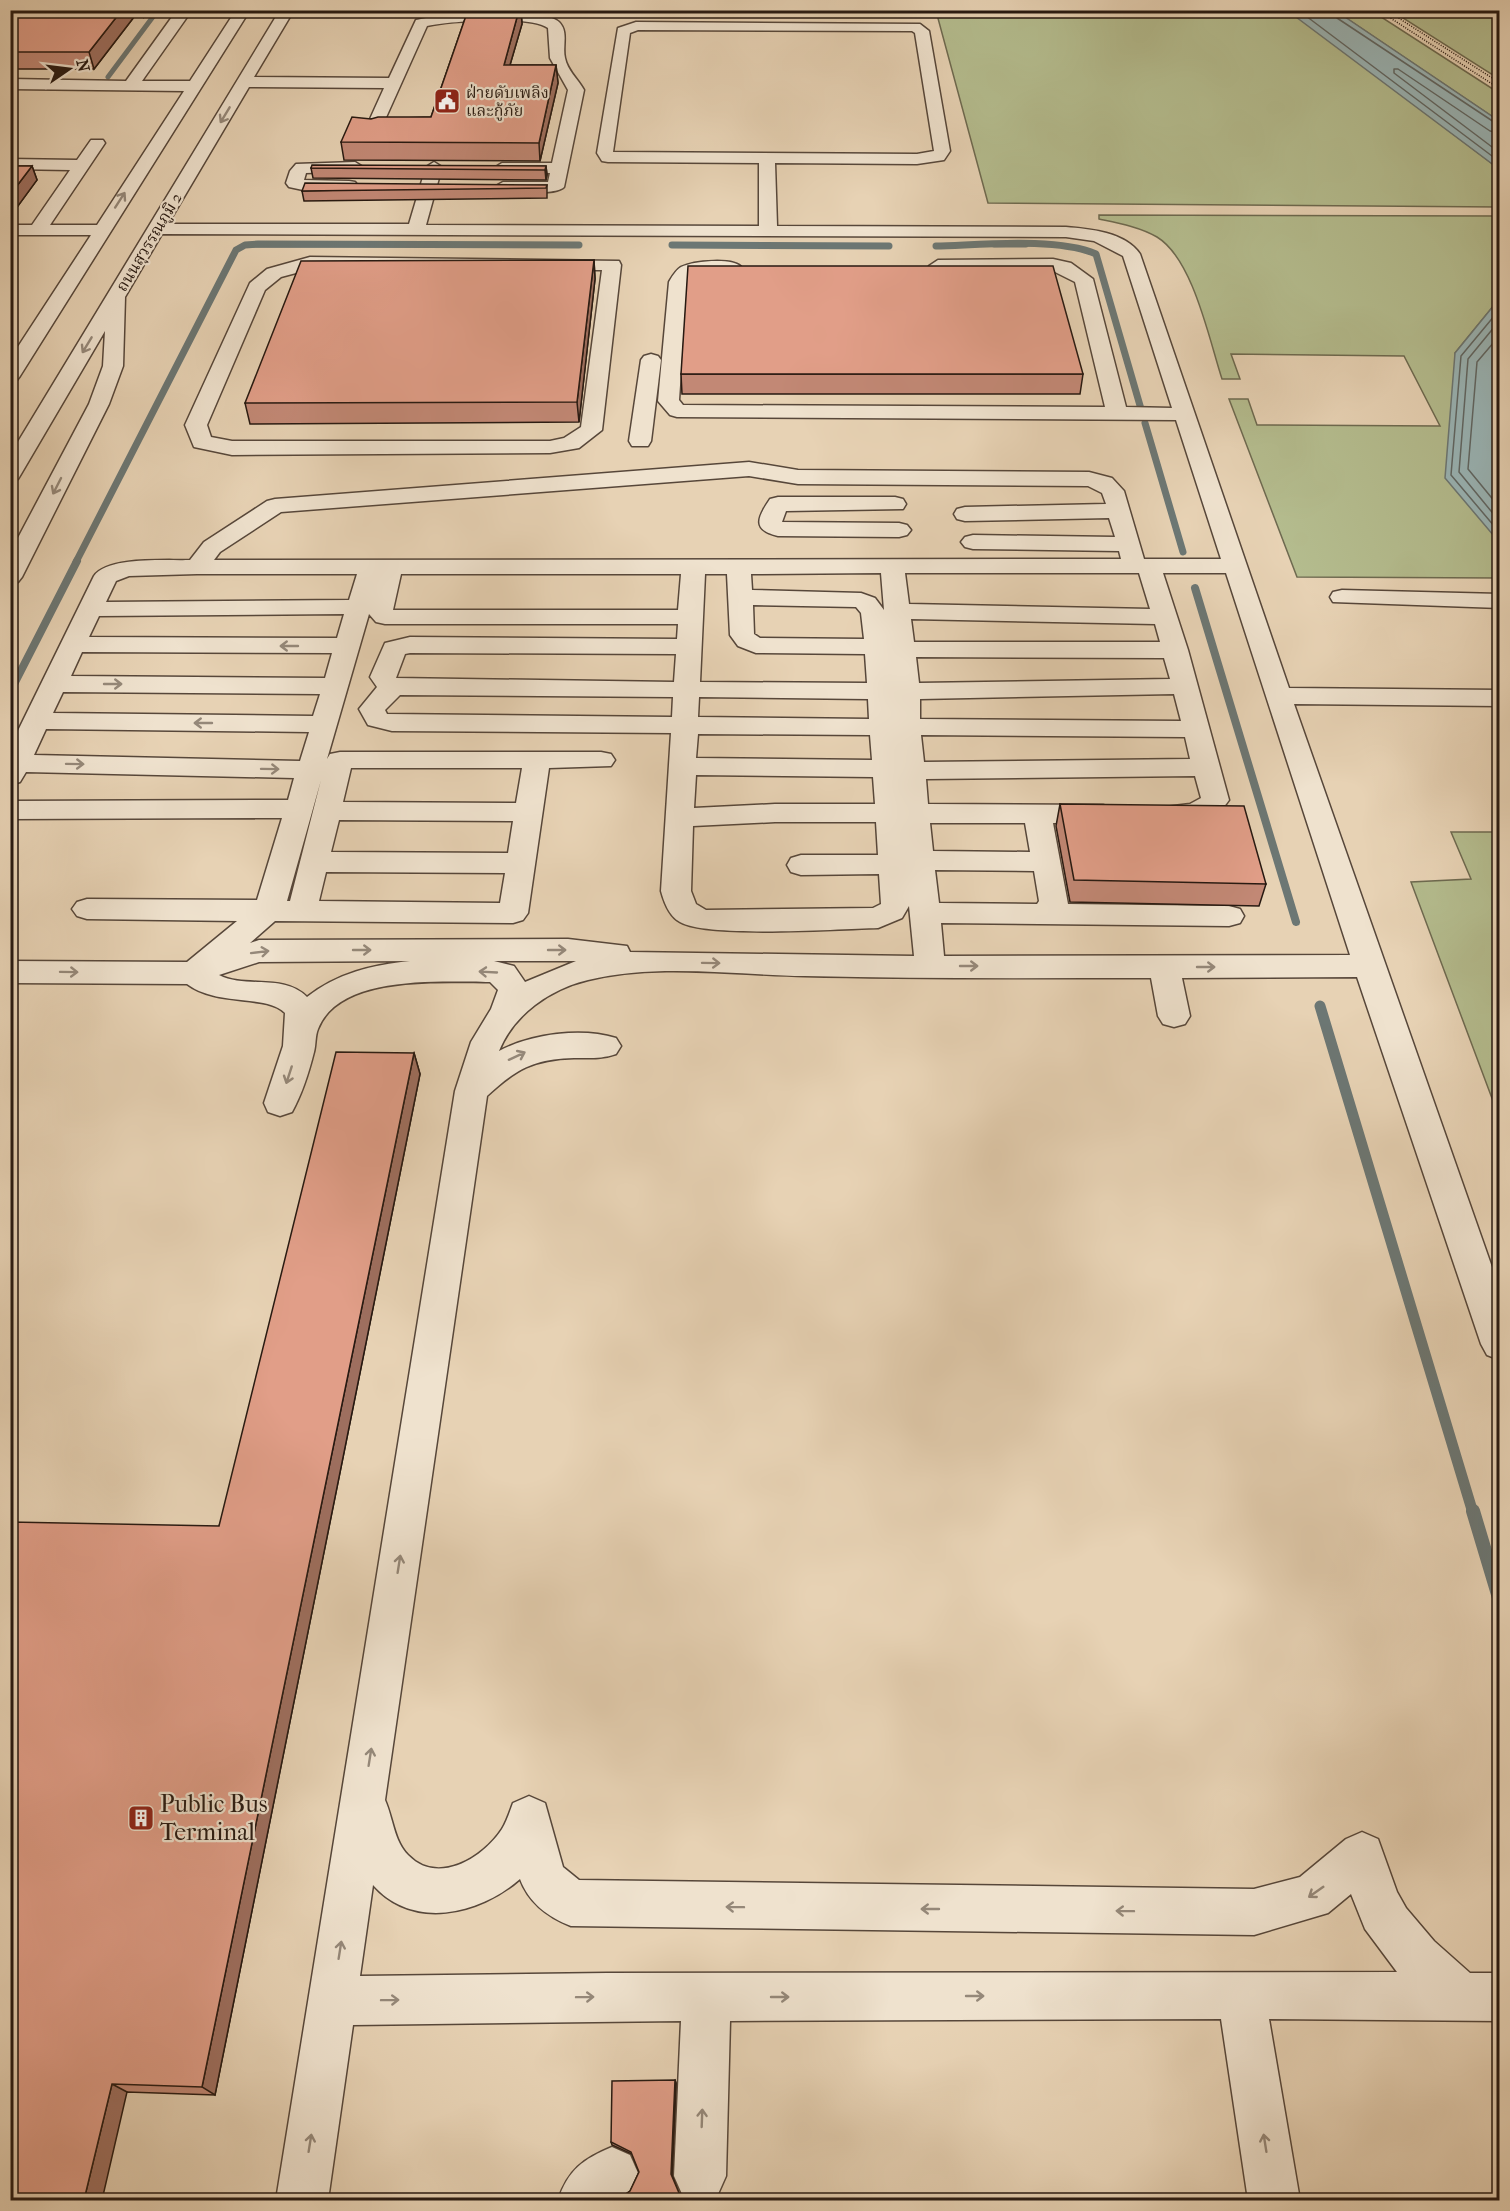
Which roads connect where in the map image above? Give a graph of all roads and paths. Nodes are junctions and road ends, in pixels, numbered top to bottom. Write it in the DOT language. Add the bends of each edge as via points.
graph roads {
  1 [pos="185,10"];
  2 [pos="243,10"];
  3 [pos="287,10"];
  4 [pos="1378,10"];
  5 [pos="1386,10"];
  6 [pos="245,82"];
  7 [pos="394,83"];
  8 [pos="1500,83"];
  9 [pos="10,84"];
  10 [pos="131,85"];
  11 [pos="195,86"];
  12 [pos="1500,89"];
  13 [pos="373,130"];
  14 [pos="97,143"];
  15 [pos="767,159"];
  16 [pos="10,164"];
  17 [pos="81,165"];
  18 [pos="367,167"];
  19 [pos="412,167"];
  20 [pos="480,168"];
  21 [pos="559,168"];
  22 [pos="372,186"];
  23 [pos="406,186"];
  24 [pos="429,186"];
  25 [pos="452,186"];
  26 [pos="486,187"];
  27 [pos="550,210"];
  28 [pos="420,217"];
  29 [pos="768,217"];
  30 [pos="157,229"];
  31 [pos="10,230"];
  32 [pos="36,230"];
  33 [pos="101,230"];
  34 [pos="617,230"];
  35 [pos="668,231"];
  36 [pos="915,249"];
  37 [pos="612,265"];
  38 [pos="757,268"];
  39 [pos="68,286"];
  40 [pos="117,294"];
  41 [pos="18,328"];
  42 [pos="10,376"];
  43 [pos="1117,414"];
  44 [pos="1184,414"];
  45 [pos="640,441"];
  46 [pos="10,474"];
  47 [pos="890,478"];
  48 [pos="956,478"];
  49 [pos="895,504"];
  50 [pos="1118,511"];
  51 [pos="965,514"];
  52 [pos="972,542"];
  53 [pos="1128,543"];
  54 [pos="897,546"];
  55 [pos="739,566"];
  56 [pos="978,566"];
  57 [pos="1235,566"];
  58 [pos="197,567"];
  59 [pos="1142,567"];
  60 [pos="383,571"];
  61 [pos="693,576"];
  62 [pos="10,577"];
  63 [pos="741,597"];
  64 [pos="1342,597"];
  65 [pos="1500,601"];
  66 [pos="359,606"];
  67 [pos="90,609"];
  68 [pos="896,611"];
  69 [pos="691,617"];
  70 [pos="1165,617"];
  71 [pos="74,644"];
  72 [pos="347,646"];
  73 [pos="690,647"];
  74 [pos="888,648"];
  75 [pos="1175,650"];
  76 [pos="54,684"];
  77 [pos="336,686"];
  78 [pos="1185,686"];
  79 [pos="397,687"];
  80 [pos="688,689"];
  81 [pos="893,691"];
  82 [pos="1279,696"];
  83 [pos="1500,698"];
  84 [pos="37,721"];
  85 [pos="324,724"];
  86 [pos="686,724"];
  87 [pos="895,727"];
  88 [pos="1196,729"];
  89 [pos="537,759"];
  90 [pos="602,760"];
  91 [pos="684,766"];
  92 [pos="1206,767"];
  93 [pos="14,769"];
  94 [pos="310,770"];
  95 [pos="899,770"];
  96 [pos="299,809"];
  97 [pos="10,810"];
  98 [pos="328,811"];
  99 [pos="529,812"];
  100 [pos="903,814"];
  101 [pos="1037,814"];
  102 [pos="681,818"];
  103 [pos="314,862"];
  104 [pos="907,862"];
  105 [pos="1046,862"];
  106 [pos="521,863"];
  107 [pos="801,865"];
  108 [pos="87,909"];
  109 [pos="269,910"];
  110 [pos="302,910"];
  111 [pos="925,913"];
  112 [pos="1045,914"];
  113 [pos="1230,916"];
  114 [pos="848,919"];
  115 [pos="653,961"];
  116 [pos="855,966"];
  117 [pos="930,966"];
  118 [pos="1369,966"];
  119 [pos="1164,967"];
  120 [pos="10,972"];
  121 [pos="194,973"];
  122 [pos="506,1011"];
  123 [pos="1174,1016"];
  124 [pos="302,1028"];
  125 [pos="605,1046"];
  126 [pos="471,1092"];
  127 [pos="280,1103"];
  128 [pos="1500,1344"];
  129 [pos="364,1796"];
  130 [pos="1241,1995"];
  131 [pos="706,1997"];
  132 [pos="1480,1997"];
  133 [pos="332,2001"];
  134 [pos="700,2183"];
  135 [pos="302,2200"];
  136 [pos="1274,2200"];
  1 -- 10 [label="street"];
  2 -- 11 [label="street"];
  3 -- 6 [label="street, ถนนสุวรรณภูมิ 2"];
  4 -- 12 [label="path"];
  5 -- 8 [label="path"];
  6 -- 7 [label="street"];
  6 -- 30 [label="street, ถนนสุวรรณภูมิ 2, one-way"];
  7 -- 13 [label="street"];
  7 -- 21 [label="street" via="422,23 456,17 551,23 557,30 557,58 576,90"];
  9 -- 10 [label="street"];
  10 -- 11 [label="street"];
  33 -- 11 [label="street, one-way"];
  14 -- 17 [label="street"];
  15 -- 15 [label="street" via="608,157 605,153 623,31 636,26 905,26 922,31 942,151 938,156"];
  15 -- 29 [label="street"];
  16 -- 17 [label="street"];
  17 -- 32 [label="street"];
  18 -- 22 [label="street" via="302,168 295,183"];
  19 -- 24 [label="street" via="440,167"];
  20 -- 21 [label="street"];
  21 -- 27 [label="street"];
  23 -- 24 [label="street"];
  24 -- 25 [label="street"];
  24 -- 28 [label="street"];
  26 -- 27 [label="street"];
  27 -- 28 [label="street"];
  27 -- 34 [label="street"];
  28 -- 30 [label="street"];
  29 -- 35 [label="street"];
  29 -- 36 [label="street"];
  30 -- 40 [label="street, ถนนสุวรรณภูมิ 2"];
  31 -- 32 [label="street"];
  32 -- 33 [label="street"];
  33 -- 39 [label="street"];
  34 -- 35 [label="street"];
  34 -- 37 [label="street"];
  35 -- 45 [label="street"];
  36 -- 43 [label="street" via="1053,264 1076,272 1084,279"];
  36 -- 44 [label="street" via="1066,232 1104,237 1120,244 1131,254"];
  37 -- 37 [label="street" via="591,430 571,443 550,447 232,448 202,442 198,433 196,425 257,287 274,273 310,263"];
  38 -- 43 [label="street" via="699,268 682,274 678,282 668,401 677,411"];
  39 -- 41 [label="street"];
  39 -- 42 [label="street"];
  40 -- 46 [label="street, ถนนสุวรรณภูมิ 2, one-way"];
  40 -- 62 [label="street, one-way" via="113,366 99,404"];
  43 -- 44 [label="street"];
  44 -- 57 [label="street"];
  47 -- 48 [label="street"];
  47 -- 49 [label="street"];
  47 -- 58 [label="street" via="798,477 749,469 275,506 212,547"];
  48 -- 50 [label="street" via="1089,479 1104,483 1113,491"];
  48 -- 51 [label="street"];
  49 -- 54 [label="street"];
  49 -- 54 [label="street" via="778,504 771,526"];
  50 -- 51 [label="street"];
  50 -- 53 [label="street"];
  51 -- 52 [label="street"];
  52 -- 53 [label="street"];
  52 -- 56 [label="street"];
  53 -- 59 [label="street"];
  54 -- 55 [label="street"];
  54 -- 56 [label="street"];
  54 -- 68 [label="street"];
  55 -- 61 [label="street"];
  55 -- 63 [label="street"];
  56 -- 59 [label="street"];
  57 -- 59 [label="street"];
  57 -- 82 [label="street"];
  58 -- 60 [label="street"];
  58 -- 67 [label="street" via="126,569 106,576"];
  59 -- 70 [label="street"];
  60 -- 61 [label="street"];
  60 -- 66 [label="street"];
  60 -- 69 [label="street" via="380,612 385,617"];
  61 -- 69 [label="street"];
  63 -- 74 [label="street" via="861,600 873,609"];
  63 -- 74 [label="street" via="742,635 756,645"];
  64 -- 65 [label="street"];
  66 -- 67 [label="street"];
  66 -- 72 [label="street"];
  67 -- 71 [label="street"];
  68 -- 70 [label="street"];
  68 -- 74 [label="street"];
  69 -- 73 [label="street"];
  70 -- 75 [label="street"];
  72 -- 71 [label="street, one-way"];
  71 -- 76 [label="street"];
  72 -- 77 [label="street"];
  73 -- 79 [label="street" via="410,645 394,648 389,656 383,677"];
  73 -- 80 [label="street"];
  74 -- 75 [label="street"];
  74 -- 81 [label="street"];
  75 -- 78 [label="street"];
  76 -- 77 [label="street, one-way"];
  76 -- 84 [label="street"];
  77 -- 85 [label="street"];
  78 -- 81 [label="street"];
  78 -- 88 [label="street"];
  79 -- 80 [label="street"];
  79 -- 86 [label="street" via="387,691 372,709 377,718 392,723"];
  80 -- 81 [label="street"];
  80 -- 86 [label="street"];
  81 -- 87 [label="street"];
  82 -- 83 [label="street"];
  82 -- 118 [label="street"];
  85 -- 84 [label="street, one-way"];
  84 -- 93 [label="street"];
  85 -- 94 [label="street"];
  86 -- 87 [label="street"];
  86 -- 91 [label="street"];
  87 -- 88 [label="street"];
  87 -- 95 [label="street"];
  88 -- 92 [label="street"];
  89 -- 90 [label="street"];
  89 -- 98 [label="street" via="340,760"];
  89 -- 99 [label="street"];
  91 -- 95 [label="street"];
  91 -- 102 [label="street"];
  92 -- 95 [label="street"];
  92 -- 101 [label="street" via="1215,800 1192,814"];
  93 -- 94 [label="street, one-way"];
  94 -- 96 [label="street"];
  95 -- 100 [label="street"];
  96 -- 97 [label="street"];
  96 -- 109 [label="street"];
  98 -- 99 [label="street"];
  98 -- 103 [label="street"];
  99 -- 106 [label="street"];
  100 -- 101 [label="street"];
  100 -- 102 [label="street" via="775,813"];
  100 -- 104 [label="street"];
  101 -- 105 [label="street"];
  102 -- 114 [label="street" via="675,891 680,906 691,916 706,920"];
  103 -- 106 [label="street"];
  103 -- 110 [label="street"];
  104 -- 105 [label="street"];
  104 -- 107 [label="street"];
  104 -- 111 [label="street"];
  104 -- 114 [label="street" via="892,911 878,918"];
  105 -- 112 [label="street" via="1053,902"];
  106 -- 110 [label="street" via="513,913"];
  108 -- 109 [label="street"];
  109 -- 110 [label="street"];
  109 -- 121 [label="street"];
  111 -- 112 [label="street"];
  111 -- 117 [label="street"];
  112 -- 113 [label="street"];
  114 -- 116 [label="street"];
  115 -- 116 [label="street, one-way"];
  121 -- 115 [label="street, one-way" via="259,951 568,950"];
  115 -- 122 [label="street" via="600,966 546,983 519,998"];
  116 -- 117 [label="street"];
  117 -- 119 [label="street, one-way"];
  119 -- 118 [label="street, one-way"];
  118 -- 128 [label="street"];
  119 -- 123 [label="street"];
  120 -- 121 [label="street, one-way"];
  121 -- 124 [label="street" via="220,988 290,997 300,1008"];
  122 -- 124 [label="street, one-way" via="514,988 503,974 490,971 383,975 335,992 313,1010"];
  122 -- 126 [label="street" via="483,1048"];
  124 -- 127 [label="street, one-way"];
  126 -- 125 [label="street, one-way" via="493,1070 532,1049"];
  129 -- 126 [label="street, one-way"];
  132 -- 129 [label="street, one-way" via="1431,1973 1404,1944 1382,1911 1362,1855 1312,1897 1254,1911 571,1903 543,1880 530,1819 518,1846 496,1870 468,1886 441,1893 412,1886 391,1872 375,1841"];
  133 -- 129 [label="street, one-way"];
  131 -- 130 [label="street, one-way"];
  130 -- 132 [label="street"];
  136 -- 130 [label="street, one-way"];
  133 -- 131 [label="street, one-way"];
  134 -- 131 [label="street, one-way"];
  135 -- 133 [label="street, one-way"];
}
